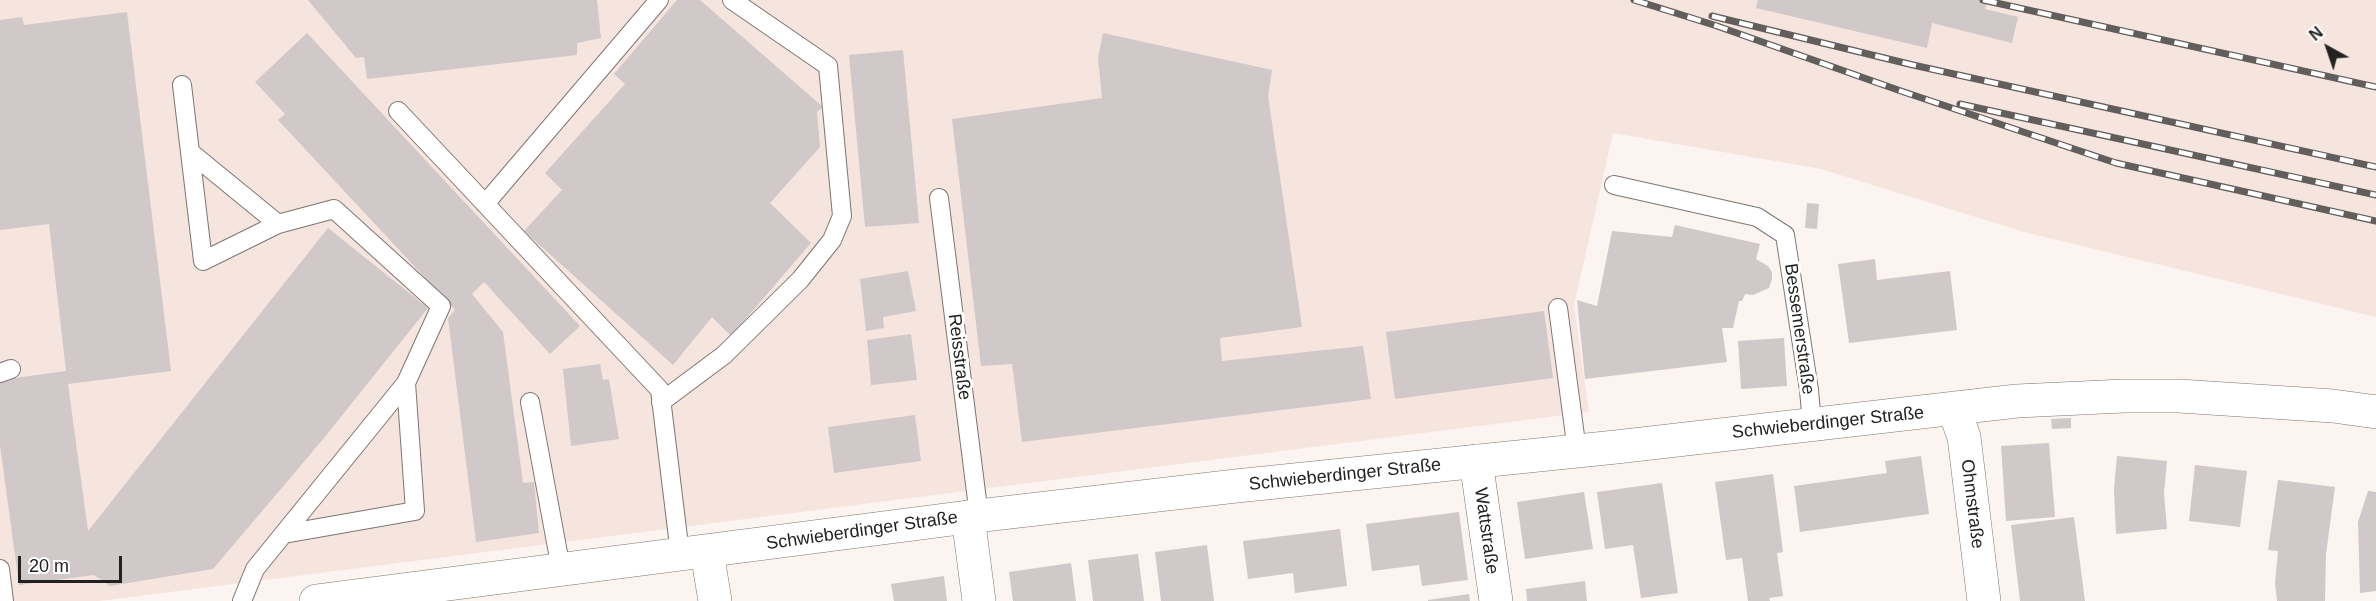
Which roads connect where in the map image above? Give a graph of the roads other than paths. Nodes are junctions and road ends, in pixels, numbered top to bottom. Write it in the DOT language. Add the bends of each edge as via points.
graph roads {
  1 [pos="659,0"];
  2 [pos="732,0"];
  3 [pos="182,85"];
  4 [pos="398,111"];
  5 [pos="190,152"];
  6 [pos="1614,185"];
  7 [pos="939,198"];
  8 [pos="485,204"];
  9 [pos="278,224"];
  10 [pos="1558,308"];
  11 [pos="405,383"];
  12 [pos="530,402"];
  13 [pos="661,402"];
  14 [pos="1954,409"];
  15 [pos="2376,412"];
  16 [pos="1812,424"];
  17 [pos="1576,451"];
  18 [pos="1476,461"];
  19 [pos="974,517"];
  20 [pos="284,534"];
  21 [pos="694,553"];
  22 [pos="0,569"];
  23 [pos="561,569"];
  24 [pos="464,591"];
  25 [pos="4,601"];
  26 [pos="242,601"];
  27 [pos="316,601"];
  28 [pos="715,601"];
  29 [pos="979,601"];
  30 [pos="1496,601"];
  31 [pos="1984,601"];
  1 -- 8 [label="lane"];
  2 -- 13 [label="lane" via="828,66 842,216 832,240 800,280 724,355"];
  3 -- 5 [label="lane"];
  4 -- 8 [label="lane"];
  5 -- 9 [label="lane"];
  5 -- 9 [label="lane" via="203,261"];
  6 -- 16 [label="lane, Bessemerstraße" via="1757,216 1785,235"];
  7 -- 19 [label="lane, Reisstraße"];
  8 -- 13 [label="lane" via="660,390"];
  9 -- 11 [label="lane" via="334,209 441,306"];
  10 -- 17 [label="lane"];
  11 -- 20 [label="lane"];
  11 -- 20 [label="lane" via="416,511"];
  12 -- 23 [label="lane"];
  13 -- 21 [label="lane"];
  14 -- 15 [label="main road, Schwieberdinger Straße" via="2017,401 2179,396"];
  14 -- 16 [label="main road, Schwieberdinger Straße"];
  14 -- 31 [label="main road, Ohmstraße" via="1964,437"];
  16 -- 17 [label="main road, Schwieberdinger Straße"];
  17 -- 18 [label="main road, Schwieberdinger Straße"];
  18 -- 19 [label="main road, Schwieberdinger Straße"];
  18 -- 30 [label="main road, Wattstraße"];
  19 -- 21 [label="main road, Schwieberdinger Straße"];
  19 -- 29 [label="main road, Reisstraße"];
  20 -- 26 [label="lane" via="255,569"];
  21 -- 23 [label="main road, Schwieberdinger Straße"];
  21 -- 28 [label="main road"];
  22 -- 25 [label="lane"];
  23 -- 24 [label="main road, Schwieberdinger Straße"];
  24 -- 27 [label="main road, Schwieberdinger Straße"];
}
